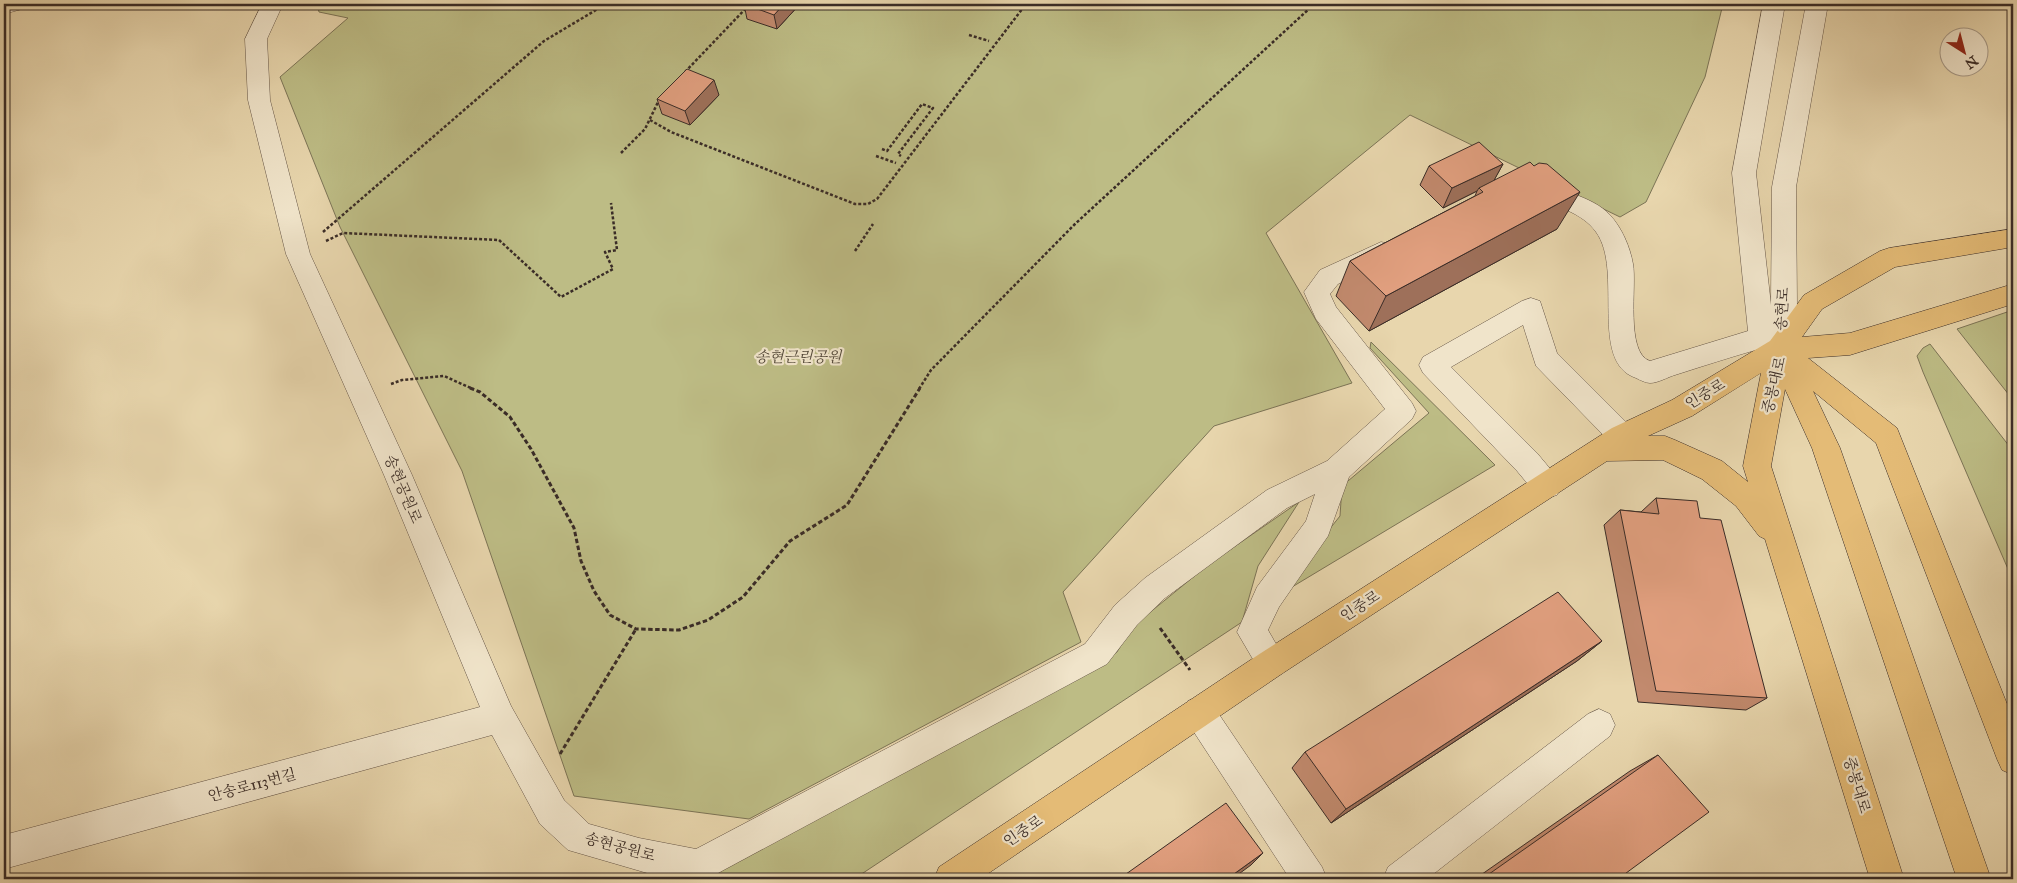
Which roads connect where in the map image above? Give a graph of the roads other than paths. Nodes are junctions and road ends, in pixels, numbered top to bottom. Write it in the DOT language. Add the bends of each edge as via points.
graph roads {
  1 [pos="15,4"];
  2 [pos="272,4"];
  3 [pos="1774,4"];
  4 [pos="1817,4"];
  5 [pos="4,7"];
  6 [pos="1513,190"];
  7 [pos="2013,238"];
  8 [pos="1400,242"];
  9 [pos="2013,294"];
  10 [pos="1771,343"];
  11 [pos="1612,442"];
  12 [pos="1337,470"];
  13 [pos="1547,486"];
  14 [pos="1781,542"];
  15 [pos="1272,662"];
  16 [pos="1199,712"];
  17 [pos="500,717"];
  18 [pos="1599,725"];
  19 [pos="2013,758"];
  20 [pos="4,852"];
  21 [pos="698,866"];
  22 [pos="669,879"];
  23 [pos="951,879"];
  24 [pos="1310,879"];
  25 [pos="1400,879"];
  26 [pos="1887,879"];
  27 [pos="1974,879"];
  1 -- 5 [label="street"];
  2 -- 17 [label="street, 송현공원로" via="256,39 259,100 298,254 398,474"];
  3 -- 10 [label="street, 송현로" via="1744,173"];
  4 -- 10 [label="street, 송현로" via="1784,187 1784,310"];
  6 -- 10 [label="street" via="1536,190 1572,203 1600,220 1615,242 1622,266 1621,342 1640,372"];
  7 -- 10 [label="main road, 인중로" via="1888,258 1813,302"];
  8 -- 12 [label="street" via="1329,277 1317,292 1325,312 1402,411"];
  9 -- 10 [label="main road, 인중로" via="1850,344"];
  10 -- 11 [label="main road, 인중로" via="1682,408"];
  10 -- 14 [label="main road, 중봉대로" via="1757,466"];
  10 -- 19 [label="main road, 중봉대로" via="1887,436"];
  10 -- 27 [label="main road" via="1826,448"];
  11 -- 13 [label="main road, 인중로"];
  11 -- 13 [label="street" via="1545,358 1530,308 1432,365"];
  11 -- 14 [label="main road" via="1665,448 1712,470 1746,497"];
  12 -- 15 [label="street" via="1318,526 1268,597 1252,632"];
  12 -- 21 [label="street" via="1277,499 1155,588 1126,615 1096,654"];
  13 -- 15 [label="main road, 인중로"];
  14 -- 26 [label="main road, 중봉대로"];
  15 -- 16 [label="main road, 인중로"];
  16 -- 23 [label="main road, 인중로"];
  16 -- 24 [label="street"];
  17 -- 20 [label="street, 안송로113번길"];
  17 -- 21 [label="street, 송현공원로" via="552,812 580,838 639,855"];
  18 -- 25 [label="street"];
  21 -- 22 [label="street"];
}
